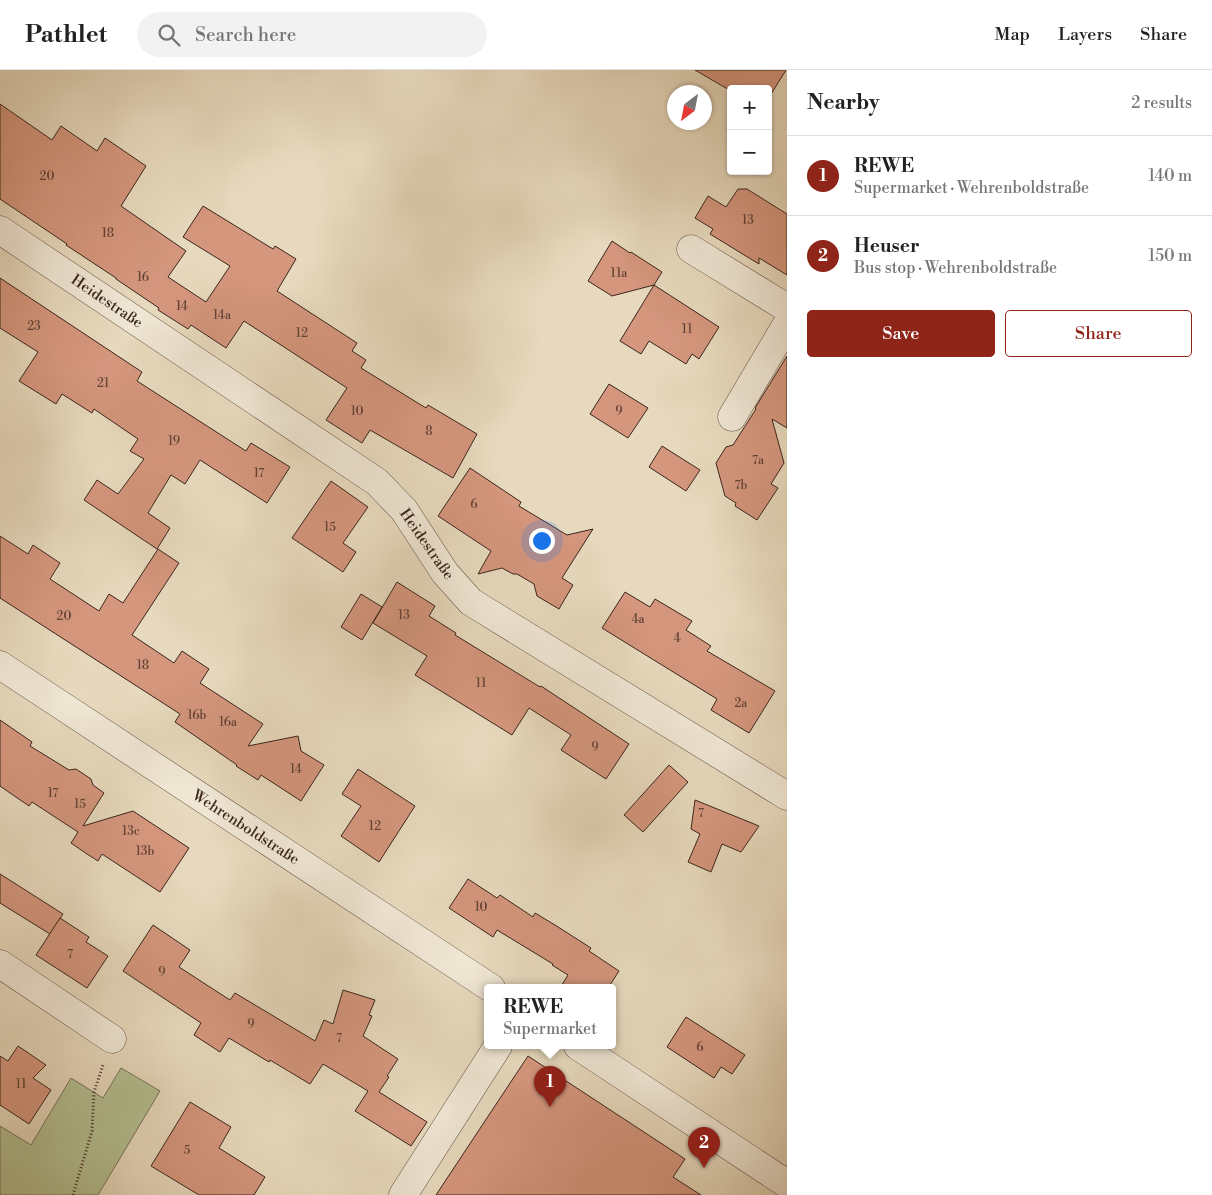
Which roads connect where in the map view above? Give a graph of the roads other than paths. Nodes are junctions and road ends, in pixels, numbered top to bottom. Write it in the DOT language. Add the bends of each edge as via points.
graph roads {
  1 [pos="0,230"];
  2 [pos="690,249"];
  3 [pos="787,308"];
  4 [pos="787,324"];
  5 [pos="732,417"];
  6 [pos="0,665"];
  7 [pos="787,796"];
  8 [pos="0,964"];
  9 [pos="485,984"];
  10 [pos="112,1039"];
  11 [pos="496,1049"];
  12 [pos="583,1049"];
  13 [pos="787,1184"];
  14 [pos="403,1195"];
  1 -- 7 [label="street, Heidestraße" via="377,482 404,510 445,573 471,602"];
  2 -- 3 [label="street"];
  4 -- 5 [label="street"];
  6 -- 9 [label="street, Wehrenboldstraße"];
  8 -- 10 [label="street"];
  11 -- 14 [label="street"];
  12 -- 13 [label="street"];
}
